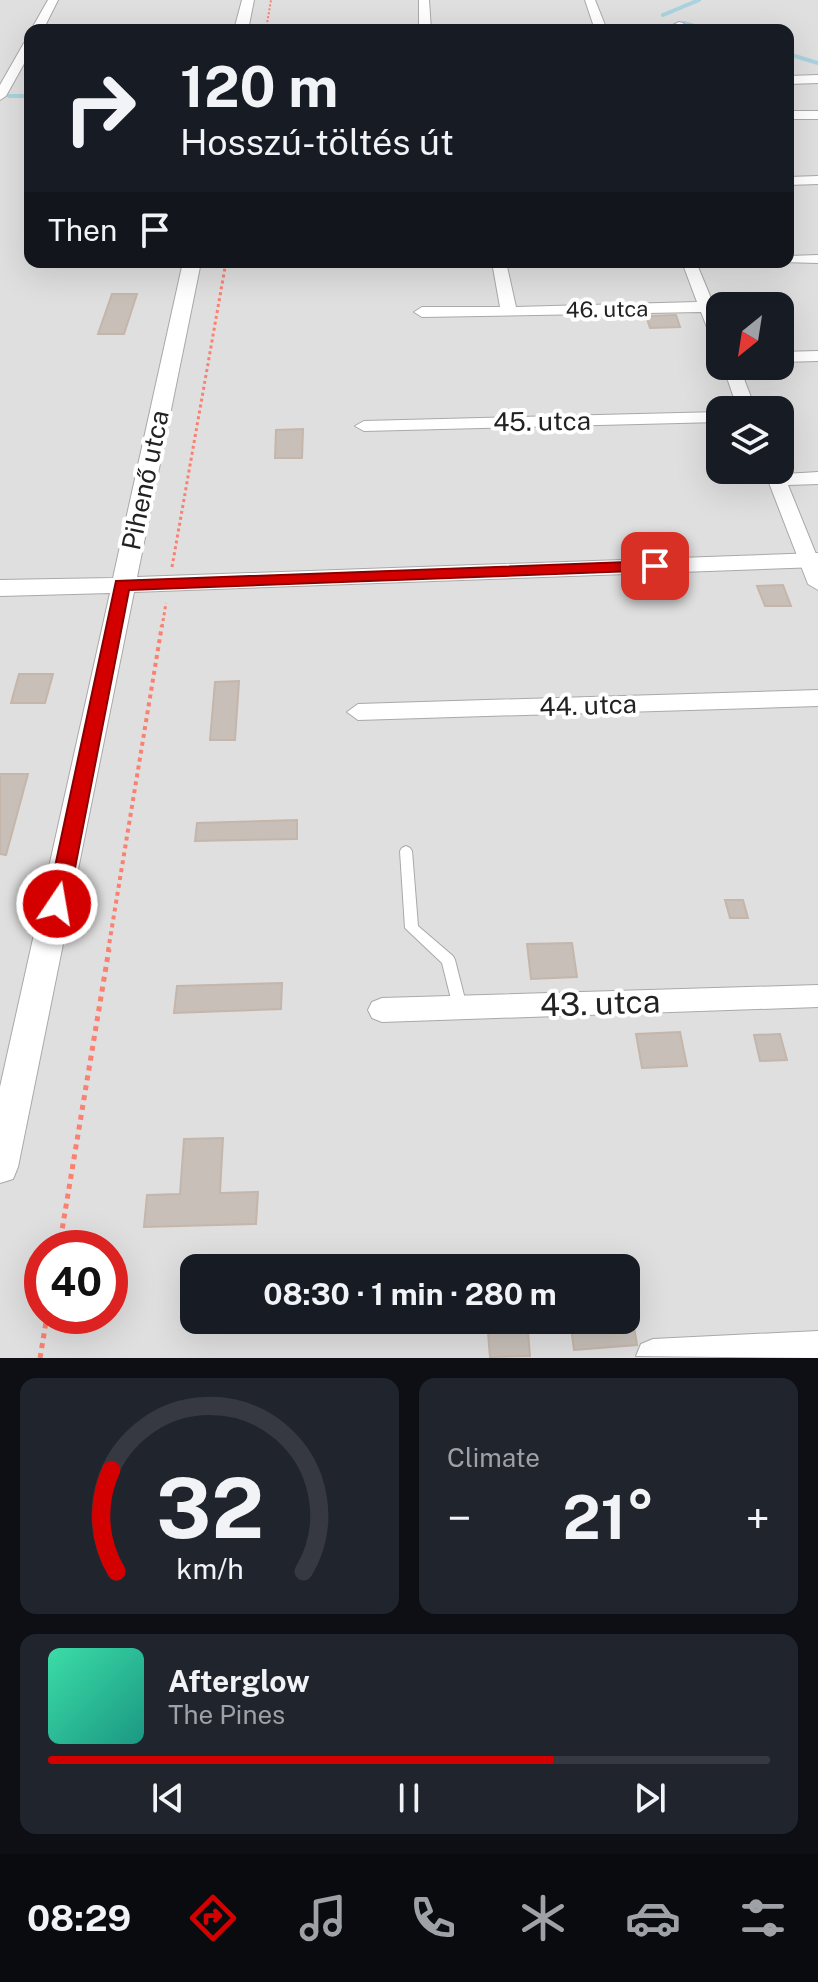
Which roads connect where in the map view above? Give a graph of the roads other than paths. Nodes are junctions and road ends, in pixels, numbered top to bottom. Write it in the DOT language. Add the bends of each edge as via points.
graph roads {
  1 [pos="53,0"];
  2 [pos="248,0"];
  3 [pos="424,0"];
  4 [pos="590,0"];
  5 [pos="40,24"];
  6 [pos="242,24"];
  7 [pos="425,24"];
  8 [pos="599,24"];
  9 [pos="24,54"];
  10 [pos="818,79"];
  11 [pos="794,80"];
  12 [pos="0,96"];
  13 [pos="794,115"];
  14 [pos="818,115"];
  15 [pos="818,180"];
  16 [pos="794,181"];
  17 [pos="818,259"];
  18 [pos="794,260"];
  19 [pos="191,268"];
  20 [pos="500,268"];
  21 [pos="691,268"];
  22 [pos="705,307"];
  23 [pos="422,312"];
  24 [pos="509,312"];
  25 [pos="818,356"];
  26 [pos="794,357"];
  27 [pos="706,417"];
  28 [pos="364,426"];
  29 [pos="794,476"];
  30 [pos="818,478"];
  31 [pos="779,484"];
  32 [pos="813,560"];
  33 [pos="818,584"];
  34 [pos="122,585"];
  35 [pos="0,588"];
  36 [pos="818,698"];
  37 [pos="358,712"];
  38 [pos="406,851"];
  39 [pos="818,996"];
  40 [pos="460,1008"];
  41 [pos="382,1010"];
  42 [pos="0,1167"];
  43 [pos="818,1348"];
  44 [pos="653,1356"];
  1 -- 5 [label="street"];
  2 -- 6 [label="street"];
  3 -- 7 [label="street"];
  4 -- 8 [label="street"];
  9 -- 12 [label="street"];
  10 -- 11 [label="street"];
  13 -- 14 [label="street"];
  15 -- 16 [label="street"];
  17 -- 18 [label="street"];
  19 -- 34 [label="street, Pihenő utca"];
  20 -- 24 [label="street"];
  21 -- 22 [label="street"];
  22 -- 24 [label="street, 46. utca"];
  23 -- 24 [label="street, 46. utca"];
  25 -- 26 [label="street"];
  27 -- 28 [label="street, 45. utca"];
  29 -- 30 [label="street"];
  31 -- 32 [label="street"];
  32 -- 33 [label="street"];
  32 -- 34 [label="street"];
  34 -- 35 [label="street"];
  34 -- 42 [label="street, Pihenő utca"];
  36 -- 37 [label="street, 44. utca"];
  38 -- 40 [label="lane" via="412,928 448,960"];
  39 -- 40 [label="street, 43. utca"];
  40 -- 41 [label="street, 43. utca"];
  43 -- 44 [label="street"];
}
